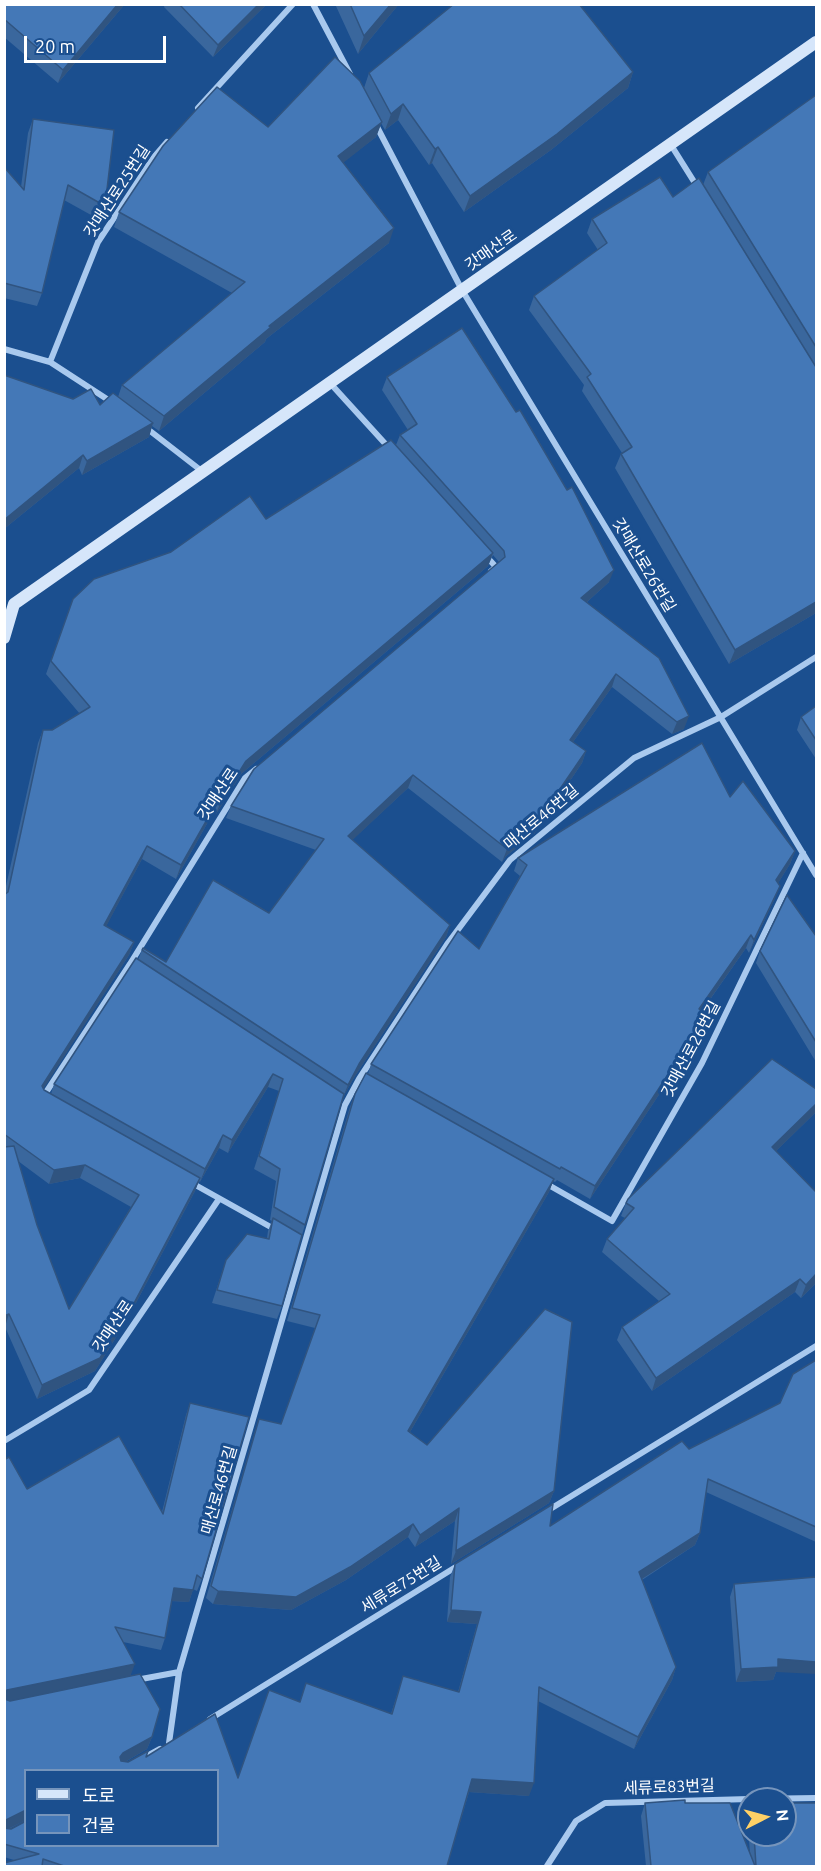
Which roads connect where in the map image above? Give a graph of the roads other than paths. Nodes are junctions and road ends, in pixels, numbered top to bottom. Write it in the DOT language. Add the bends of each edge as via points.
graph roads {
  1 [pos="293,4"];
  2 [pos="313,4"];
  3 [pos="816,42"];
  4 [pos="352,79"];
  5 [pos="190,117"];
  6 [pos="374,121"];
  7 [pos="175,133"];
  8 [pos="671,145"];
  9 [pos="703,196"];
  10 [pos="462,290"];
  11 [pos="4,349"];
  12 [pos="50,362"];
  13 [pos="330,383"];
  14 [pos="115,405"];
  15 [pos="141,424"];
  16 [pos="393,453"];
  17 [pos="203,472"];
  18 [pos="480,549"];
  19 [pos="487,574"];
  20 [pos="9,602"];
  21 [pos="4,638"];
  22 [pos="816,657"];
  23 [pos="721,717"];
  24 [pos="263,763"];
  25 [pos="803,854"];
  26 [pos="816,875"];
  27 [pos="130,964"];
  28 [pos="140,971"];
  29 [pos="358,1079"];
  30 [pos="369,1085"];
  31 [pos="336,1099"];
  32 [pos="53,1105"];
  33 [pos="345,1105"];
  34 [pos="188,1181"];
  35 [pos="541,1181"];
  36 [pos="219,1198"];
  37 [pos="286,1236"];
  38 [pos="295,1241"];
  39 [pos="305,1246"];
  40 [pos="816,1346"];
  41 [pos="4,1441"];
  42 [pos="543,1514"];
  43 [pos="463,1563"];
  44 [pos="179,1672"];
  45 [pos="125,1682"];
  46 [pos="200,1725"];
  47 [pos="180,1737"];
  48 [pos="170,1743"];
  49 [pos="131,1765"];
  50 [pos="797,1798"];
  51 [pos="816,1798"];
  52 [pos="737,1799"];
  53 [pos="547,1866"];
  1 -- 5 [label="street"];
  2 -- 4 [label="street"];
  3 -- 8 [label="street, 갓매산로"];
  6 -- 10 [label="street"];
  7 -- 12 [label="street, 갓매산로25번길" via="154,157 98,242"];
  8 -- 9 [label="street"];
  8 -- 10 [label="street, 갓매산로"];
  10 -- 13 [label="street, 갓매산로"];
  10 -- 23 [label="street, 갓매산로26번길"];
  11 -- 12 [label="street"];
  12 -- 14 [label="street"];
  13 -- 16 [label="street"];
  13 -- 17 [label="street, 갓매산로"];
  15 -- 17 [label="street"];
  17 -- 20 [label="street, 갓매산로"];
  18 -- 19 [label="street" via="496,567"];
  20 -- 21 [label="street, 갓매산로"];
  22 -- 23 [label="street, 매산로46번길"];
  23 -- 25 [label="street, 갓매산로26번길"];
  23 -- 29 [label="street, 매산로46번길" via="634,758 510,860 448,943"];
  24 -- 27 [label="street, 갓매산로" via="245,778"];
  25 -- 26 [label="street, 갓매산로26번길"];
  25 -- 35 [label="street, 갓매산로26번길" via="702,1064 612,1221"];
  27 -- 28 [label="street"];
  27 -- 32 [label="street, 갓매산로" via="42,1099"];
  29 -- 30 [label="street"];
  29 -- 33 [label="street, 매산로46번길"];
  31 -- 33 [label="street"];
  33 -- 39 [label="street, 매산로46번길"];
  34 -- 36 [label="street"];
  36 -- 37 [label="street"];
  36 -- 41 [label="street, 갓매산로" via="89,1390"];
  38 -- 39 [label="street"];
  39 -- 44 [label="street, 매산로46번길"];
  40 -- 42 [label="street"];
  43 -- 46 [label="street, 세류로75번길"];
  44 -- 45 [label="street"];
  44 -- 48 [label="street, 매산로46번길"];
  47 -- 48 [label="street"];
  48 -- 49 [label="street"];
  50 -- 51 [label="street, 세류로83번길"];
  52 -- 53 [label="street, 세류로83번길" via="604,1803 576,1821"];
}
